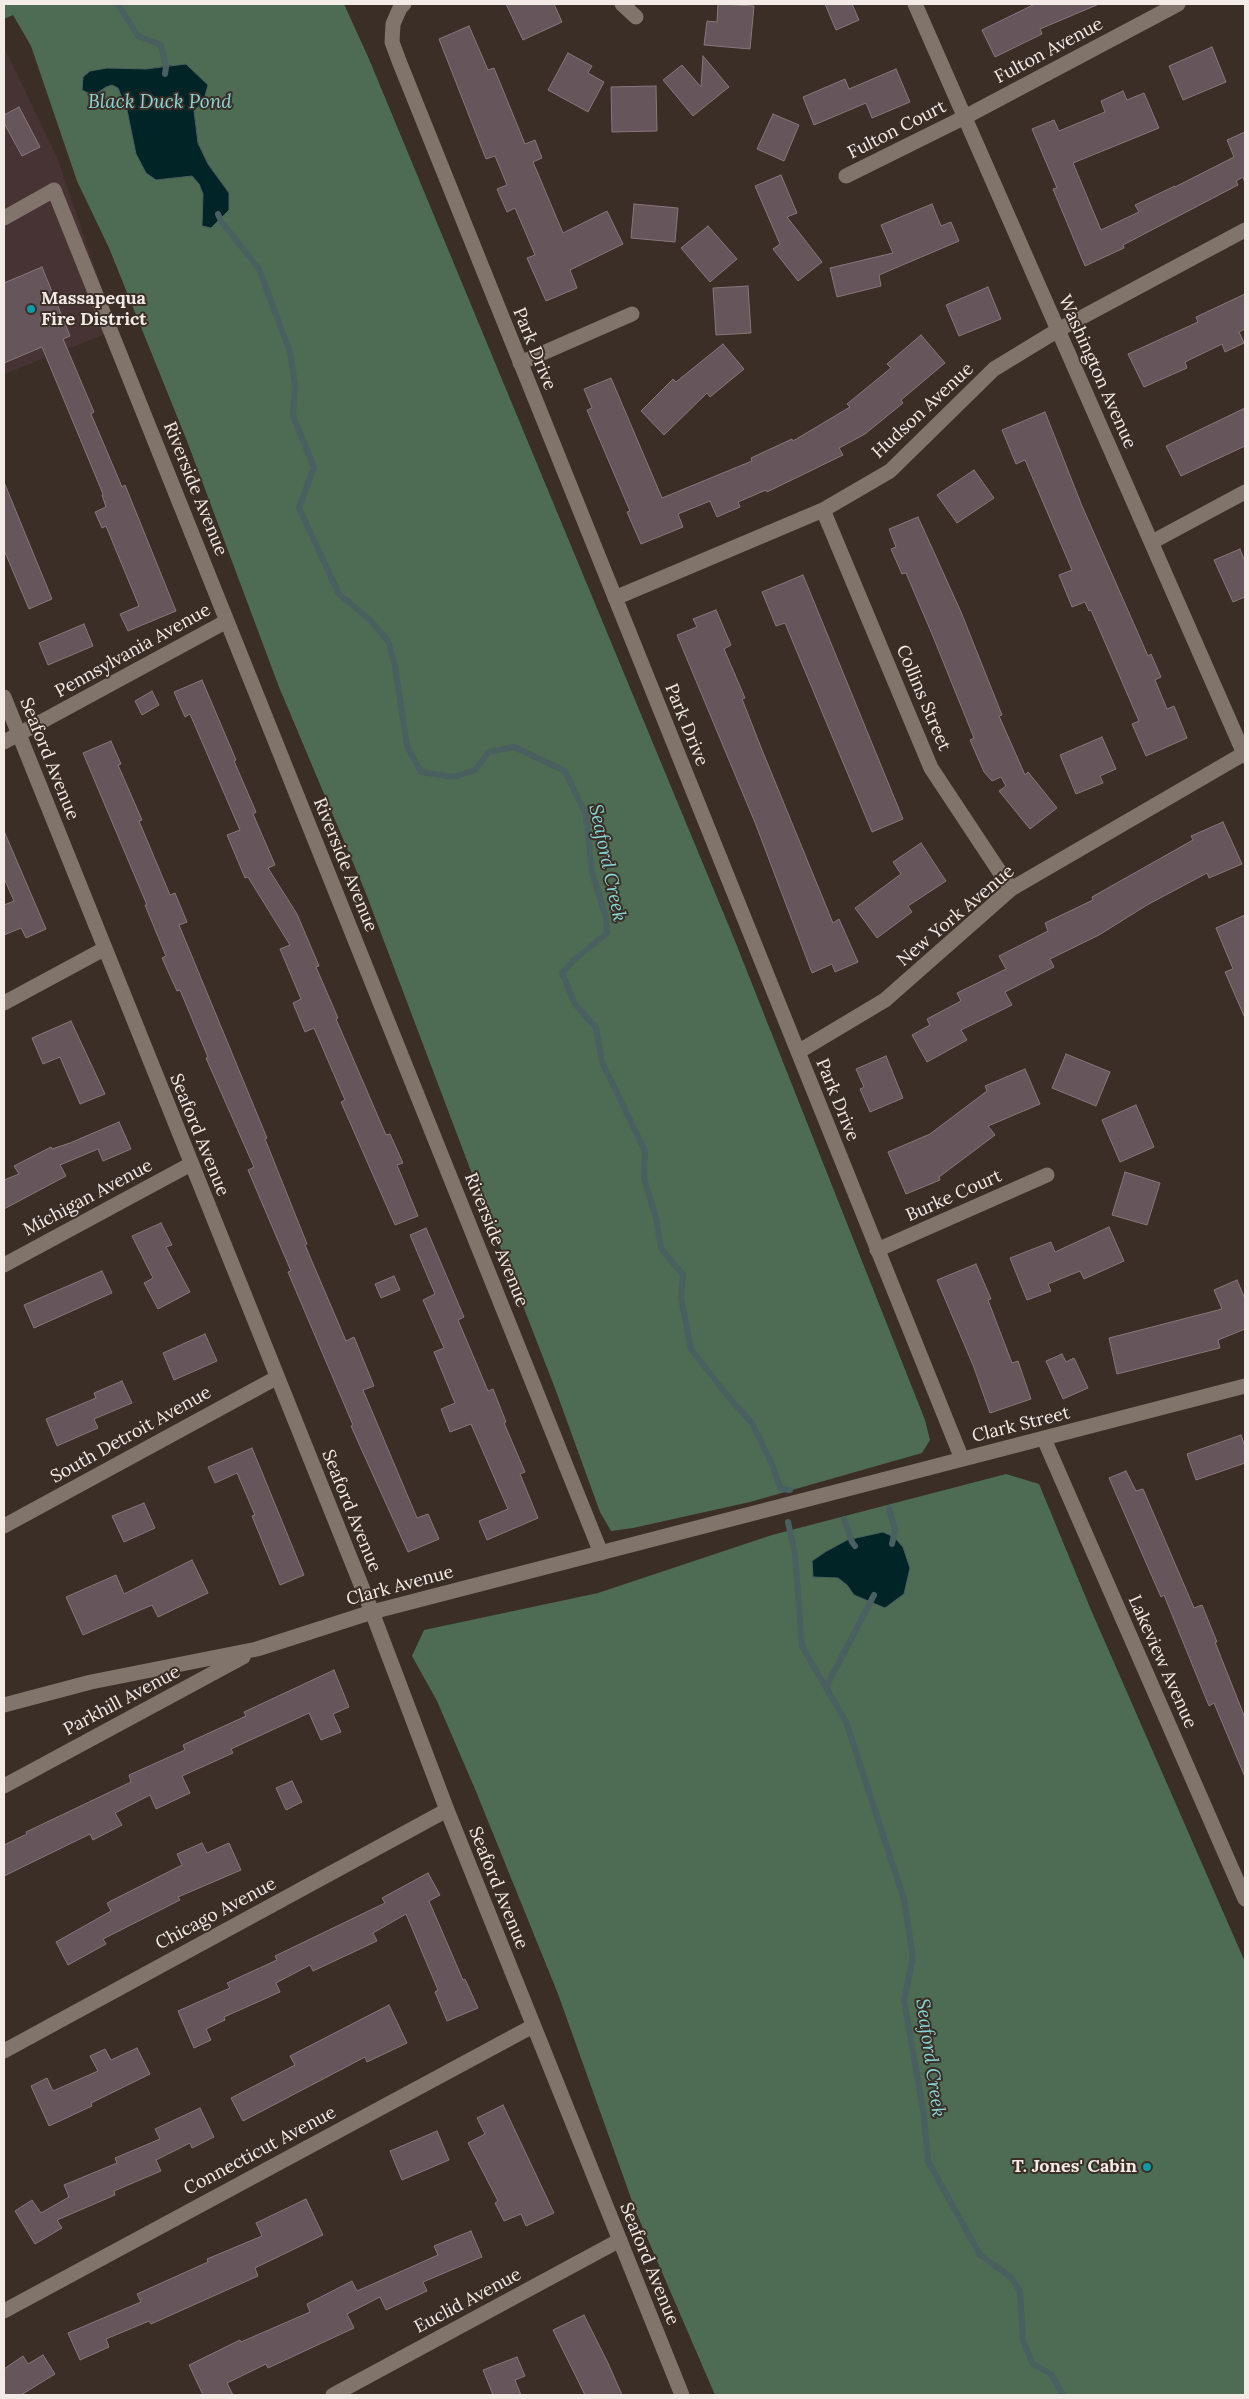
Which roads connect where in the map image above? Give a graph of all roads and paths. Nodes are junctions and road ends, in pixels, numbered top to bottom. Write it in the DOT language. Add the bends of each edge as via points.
graph roads {
  1 [pos="404,4"];
  2 [pos="622,4"];
  3 [pos="915,4"];
  4 [pos="1178,4"];
  5 [pos="636,17"];
  6 [pos="965,117"];
  7 [pos="846,176"];
  8 [pos="4,218"];
  9 [pos="1245,230"];
  10 [pos="632,314"];
  11 [pos="1058,330"];
  12 [pos="520,362"];
  13 [pos="1245,492"];
  14 [pos="823,510"];
  15 [pos="1152,542"];
  16 [pos="615,598"];
  17 [pos="228,621"];
  18 [pos="4,697"];
  19 [pos="19,734"];
  20 [pos="4,742"];
  21 [pos="1245,754"];
  22 [pos="1011,889"];
  23 [pos="104,949"];
  24 [pos="4,1003"];
  25 [pos="798,1052"];
  26 [pos="191,1164"];
  27 [pos="1047,1175"];
  28 [pos="877,1250"];
  29 [pos="4,1265"];
  30 [pos="276,1378"];
  31 [pos="1245,1386"];
  32 [pos="1044,1439"];
  33 [pos="962,1459"];
  34 [pos="805,1500"];
  35 [pos="4,1526"];
  36 [pos="601,1553"];
  37 [pos="372,1612"];
  38 [pos="257,1650"];
  39 [pos="4,1705"];
  40 [pos="4,1786"];
  41 [pos="447,1810"];
  42 [pos="1245,1899"];
  43 [pos="533,2026"];
  44 [pos="4,2051"];
  45 [pos="620,2240"];
  46 [pos="4,2310"];
  47 [pos="333,2395"];
  48 [pos="682,2395"];
  1 -- 12 [label="street, Park Drive" via="393,24 392,42"];
  2 -- 5 [label="street"];
  3 -- 6 [label="street, Washington Avenue"];
  4 -- 6 [label="street, Fulton Avenue"];
  6 -- 7 [label="street, Fulton Court"];
  6 -- 11 [label="street, Washington Avenue"];
  8 -- 17 [label="street, Riverside Avenue" via="54,190"];
  9 -- 11 [label="street, Hudson Avenue"];
  10 -- 12 [label="street"];
  11 -- 14 [label="street, Hudson Avenue" via="994,369 890,471"];
  11 -- 15 [label="street, Washington Avenue"];
  12 -- 16 [label="street, Park Drive"];
  13 -- 15 [label="street"];
  14 -- 16 [label="street, Hudson Avenue"];
  14 -- 22 [label="street, Collins Street" via="931,768"];
  15 -- 21 [label="street, Washington Avenue"];
  16 -- 25 [label="street, Park Drive"];
  17 -- 19 [label="street, Pennsylvania Avenue"];
  17 -- 36 [label="street, Riverside Avenue"];
  18 -- 19 [label="street, Seaford Avenue"];
  19 -- 20 [label="street, Pennsylvania Avenue"];
  19 -- 23 [label="street, Seaford Avenue"];
  21 -- 22 [label="street, New York Avenue"];
  22 -- 25 [label="street, New York Avenue" via="885,1000"];
  23 -- 24 [label="street"];
  23 -- 26 [label="street, Seaford Avenue"];
  25 -- 28 [label="street, Park Drive"];
  26 -- 29 [label="street, Michigan Avenue"];
  26 -- 30 [label="street, Seaford Avenue"];
  27 -- 28 [label="street, Burke Court"];
  28 -- 33 [label="street, Park Drive"];
  30 -- 35 [label="street, South Detroit Avenue"];
  30 -- 37 [label="street, Seaford Avenue"];
  31 -- 32 [label="street, Clark Street"];
  32 -- 33 [label="street, Clark Street"];
  32 -- 42 [label="street, Lakeview Avenue"];
  33 -- 34 [label="street, Clark Street"];
  34 -- 36 [label="street, Clark Avenue"];
  36 -- 37 [label="street, Clark Avenue"];
  37 -- 38 [label="street, Clark Avenue"];
  37 -- 41 [label="street, Seaford Avenue"];
  38 -- 39 [label="street, Clark Avenue" via="90,1682"];
  38 -- 40 [label="street, Parkhill Avenue"];
  41 -- 43 [label="street, Seaford Avenue"];
  41 -- 44 [label="street, Chicago Avenue"];
  43 -- 45 [label="street, Seaford Avenue"];
  43 -- 46 [label="street, Connecticut Avenue"];
  45 -- 47 [label="street, Euclid Avenue"];
  45 -- 48 [label="street, Seaford Avenue"];
}
